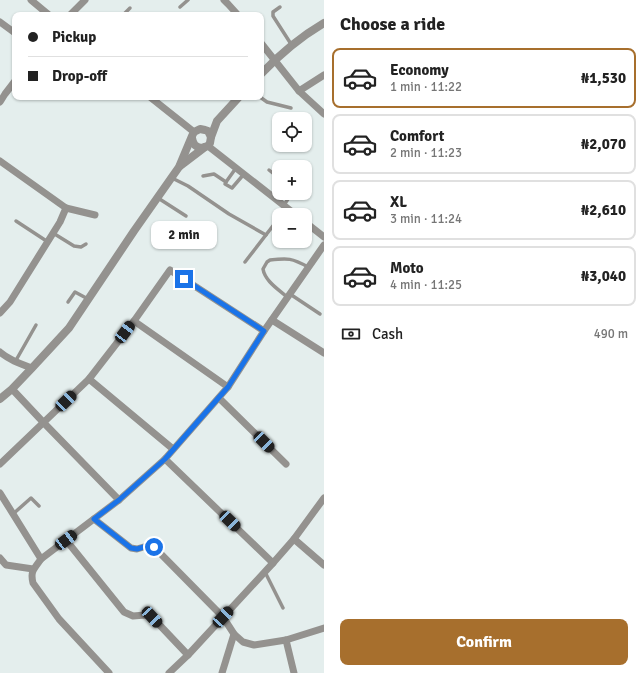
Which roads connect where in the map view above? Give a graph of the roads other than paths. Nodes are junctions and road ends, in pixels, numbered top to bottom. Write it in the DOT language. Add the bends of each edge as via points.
graph roads {
  1 [pos="31,0"];
  2 [pos="85,0"];
  3 [pos="188,0"];
  4 [pos="228,1"];
  5 [pos="180,7"];
  6 [pos="280,7"];
  7 [pos="130,8"];
  8 [pos="45,12"];
  9 [pos="73,12"];
  10 [pos="127,12"];
  11 [pos="236,12"];
  12 [pos="0,22"];
  13 [pos="324,23"];
  14 [pos="12,31"];
  15 [pos="292,45"];
  16 [pos="264,47"];
  17 [pos="275,60"];
  18 [pos="264,71"];
  19 [pos="324,75"];
  20 [pos="12,84"];
  21 [pos="299,91"];
  22 [pos="2,93"];
  23 [pos="154,100"];
  24 [pos="236,100"];
  25 [pos="264,100"];
  26 [pos="0,102"];
  27 [pos="291,108"];
  28 [pos="324,114"];
  29 [pos="217,121"];
  30 [pos="195,133"];
  31 [pos="211,137"];
  32 [pos="206,146"];
  33 [pos="0,162"];
  34 [pos="179,167"];
  35 [pos="236,168"];
  36 [pos="269,170"];
  37 [pos="272,172"];
  38 [pos="244,174"];
  39 [pos="203,176"];
  40 [pos="172,178"];
  41 [pos="226,182"];
  42 [pos="158,198"];
  43 [pos="288,200"];
  44 [pos="285,207"];
  45 [pos="66,208"];
  46 [pos="95,215"];
  47 [pos="186,216"];
  48 [pos="16,221"];
  49 [pos="272,227"];
  50 [pos="312,228"];
  51 [pos="53,233"];
  52 [pos="266,235"];
  53 [pos="324,237"];
  54 [pos="48,242"];
  55 [pos="86,244"];
  56 [pos="324,245"];
  57 [pos="245,262"];
  58 [pos="308,267"];
  59 [pos="288,295"];
  60 [pos="89,300"];
  61 [pos="68,302"];
  62 [pos="0,313"];
  63 [pos="320,314"];
  64 [pos="272,320"];
  65 [pos="134,321"];
  66 [pos="36,325"];
  67 [pos="264,331"];
  68 [pos="0,352"];
  69 [pos="324,353"];
  70 [pos="15,362"];
  71 [pos="32,368"];
  72 [pos="89,379"];
  73 [pos="228,387"];
  74 [pos="12,389"];
  75 [pos="220,398"];
  76 [pos="0,399"];
  77 [pos="43,422"];
  78 [pos="173,449"];
  79 [pos="165,459"];
  80 [pos="0,464"];
  81 [pos="286,464"];
  82 [pos="0,493"];
  83 [pos="324,498"];
  84 [pos="119,500"];
  85 [pos="38,506"];
  86 [pos="13,514"];
  87 [pos="94,519"];
  88 [pos="294,539"];
  89 [pos="66,540"];
  90 [pos="0,558"];
  91 [pos="41,559"];
  92 [pos="273,563"];
  93 [pos="324,565"];
  94 [pos="33,570"];
  95 [pos="265,572"];
  96 [pos="284,608"];
  97 [pos="223,617"];
  98 [pos="324,628"];
  99 [pos="234,634"];
  100 [pos="286,640"];
  101 [pos="188,655"];
  102 [pos="109,673"];
  103 [pos="169,673"];
  104 [pos="222,673"];
  105 [pos="294,673"];
  1 -- 8 [label="street"];
  2 -- 9 [label="street"];
  3 -- 5 [label="lane"];
  4 -- 11 [label="street"];
  6 -- 15 [label="lane" via="273,12 273,16"];
  7 -- 10 [label="lane"];
  12 -- 14 [label="street"];
  13 -- 15 [label="street"];
  15 -- 17 [label="street"];
  16 -- 17 [label="street"];
  17 -- 18 [label="street"];
  17 -- 21 [label="street"];
  19 -- 21 [label="street"];
  20 -- 22 [label="street"];
  21 -- 28 [label="street"];
  22 -- 26 [label="street"];
  23 -- 30 [label="street"];
  24 -- 29 [label="street"];
  25 -- 27 [label="lane"];
  29 -- 30 [label="street"];
  29 -- 31 [label="street"];
  30 -- 31 [label="street" via="205,130"];
  30 -- 32 [label="street" via="193,143 198,147"];
  30 -- 34 [label="street"];
  31 -- 32 [label="street" via="210,143"];
  32 -- 34 [label="street"];
  32 -- 35 [label="street"];
  33 -- 45 [label="street"];
  34 -- 40 [label="street"];
  35 -- 38 [label="street"];
  35 -- 41 [label="lane"];
  36 -- 37 [label="lane"];
  38 -- 41 [label="lane" via="232,188 225,184"];
  38 -- 44 [label="street"];
  39 -- 41 [label="lane" via="214,174"];
  40 -- 42 [label="street"];
  40 -- 52 [label="lane"];
  42 -- 47 [label="lane"];
  42 -- 60 [label="street"];
  43 -- 44 [label="lane"];
  45 -- 46 [label="street"];
  45 -- 51 [label="street"];
  48 -- 54 [label="lane"];
  49 -- 52 [label="lane"];
  50 -- 53 [label="street"];
  51 -- 54 [label="street"];
  51 -- 55 [label="lane" via="74,246 81,247"];
  52 -- 57 [label="lane"];
  54 -- 62 [label="street" via="10,302"];
  56 -- 58 [label="street"];
  58 -- 59 [label="street"];
  58 -- 59 [label="lane" via="289,258 271,259 267,262 263,269 266,276 276,288"];
  59 -- 63 [label="lane"];
  59 -- 64 [label="street"];
  60 -- 61 [label="lane" via="75,292"];
  60 -- 71 [label="street" via="69,328"];
  64 -- 67 [label="street"];
  64 -- 69 [label="street"];
  65 -- 67 [label="street" via="170,270"];
  65 -- 72 [label="street"];
  65 -- 73 [label="street"];
  66 -- 70 [label="lane"];
  67 -- 73 [label="street"];
  68 -- 70 [label="street"];
  70 -- 71 [label="street"];
  71 -- 74 [label="street"];
  72 -- 77 [label="street"];
  72 -- 78 [label="street"];
  73 -- 75 [label="street"];
  74 -- 76 [label="street"];
  74 -- 77 [label="street"];
  75 -- 78 [label="street"];
  75 -- 81 [label="street"];
  77 -- 80 [label="street"];
  77 -- 84 [label="street"];
  78 -- 79 [label="street"];
  79 -- 84 [label="street"];
  79 -- 92 [label="street"];
  82 -- 86 [label="street"];
  83 -- 88 [label="street"];
  84 -- 87 [label="street"];
  85 -- 86 [label="lane" via="31,498"];
  86 -- 91 [label="street"];
  87 -- 89 [label="street"];
  87 -- 97 [label="street" via="131,548 154,547"];
  88 -- 92 [label="street"];
  88 -- 93 [label="street"];
  89 -- 91 [label="street"];
  89 -- 101 [label="street" via="124,612 132,616 152,617"];
  90 -- 94 [label="street" via="6,565"];
  91 -- 94 [label="street"];
  92 -- 95 [label="street"];
  94 -- 102 [label="street" via="33,583 59,619"];
  95 -- 96 [label="lane"];
  95 -- 97 [label="street"];
  97 -- 99 [label="street"];
  97 -- 101 [label="street"];
  98 -- 100 [label="street"];
  99 -- 100 [label="street" via="242,642 254,645"];
  99 -- 104 [label="street"];
  100 -- 105 [label="street"];
  101 -- 103 [label="street"];
}
